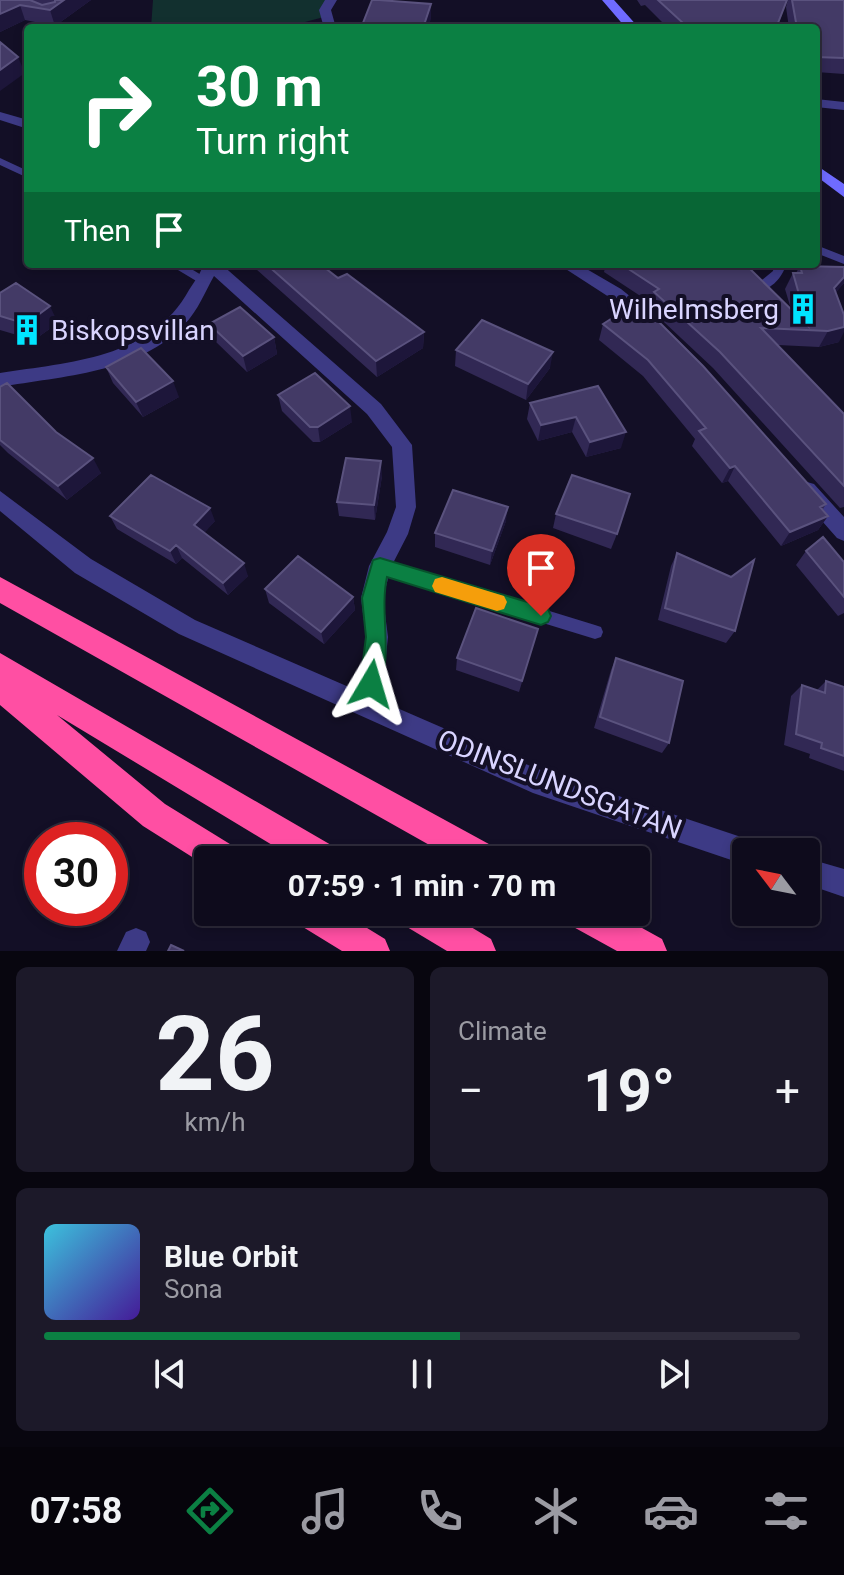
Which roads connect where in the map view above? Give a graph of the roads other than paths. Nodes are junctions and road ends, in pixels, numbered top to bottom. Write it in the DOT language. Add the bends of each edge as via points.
graph roads {
  1 [pos="331,0"];
  2 [pos="608,0"];
  3 [pos="329,24"];
  4 [pos="629,24"];
  5 [pos="820,103"];
  6 [pos="844,106"];
  7 [pos="0,116"];
  8 [pos="24,124"];
  9 [pos="0,161"];
  10 [pos="820,172"];
  11 [pos="24,173"];
  12 [pos="844,192"];
  13 [pos="820,251"];
  14 [pos="844,260"];
  15 [pos="779,268"];
  16 [pos="589,269"];
  17 [pos="209,270"];
  18 [pos="761,287"];
  19 [pos="668,338"];
  20 [pos="0,380"];
  21 [pos="791,473"];
  22 [pos="0,499"];
  23 [pos="844,532"];
  24 [pos="380,566"];
  25 [pos="0,589"];
  26 [pos="595,632"];
  27 [pos="0,666"];
  28 [pos="0,687"];
  29 [pos="368,708"];
  30 [pos="204,846"];
  31 [pos="303,846"];
  32 [pos="462,846"];
  33 [pos="732,847"];
  34 [pos="820,875"];
  35 [pos="844,883"];
  36 [pos="333,926"];
  37 [pos="437,926"];
  38 [pos="605,926"];
  39 [pos="373,951"];
  40 [pos="479,951"];
  41 [pos="650,951"];
  1 -- 3 [label="street" via="325,10"];
  2 -- 4 [label="street"];
  5 -- 6 [label="street"];
  7 -- 8 [label="street"];
  9 -- 11 [label="lane"];
  10 -- 12 [label="street"];
  13 -- 14 [label="lane"];
  15 -- 18 [label="lane"];
  16 -- 19 [label="street"];
  17 -- 20 [label="street" via="180,318 127,353"];
  17 -- 24 [label="street" via="374,409 402,445 406,507"];
  21 -- 23 [label="street"];
  22 -- 29 [label="street, ODINSLUNDSGATAN" via="83,566 187,627"];
  24 -- 26 [label="lane"];
  24 -- 29 [label="street" via="372,598 377,637"];
  25 -- 32 [label="highway"];
  27 -- 31 [label="highway"];
  28 -- 30 [label="highway" via="154,815"];
  29 -- 33 [label="street, ODINSLUNDSGATAN" via="533,780"];
  34 -- 35 [label="street"];
  36 -- 39 [label="highway"];
  37 -- 40 [label="highway"];
  38 -- 41 [label="highway"];
}
